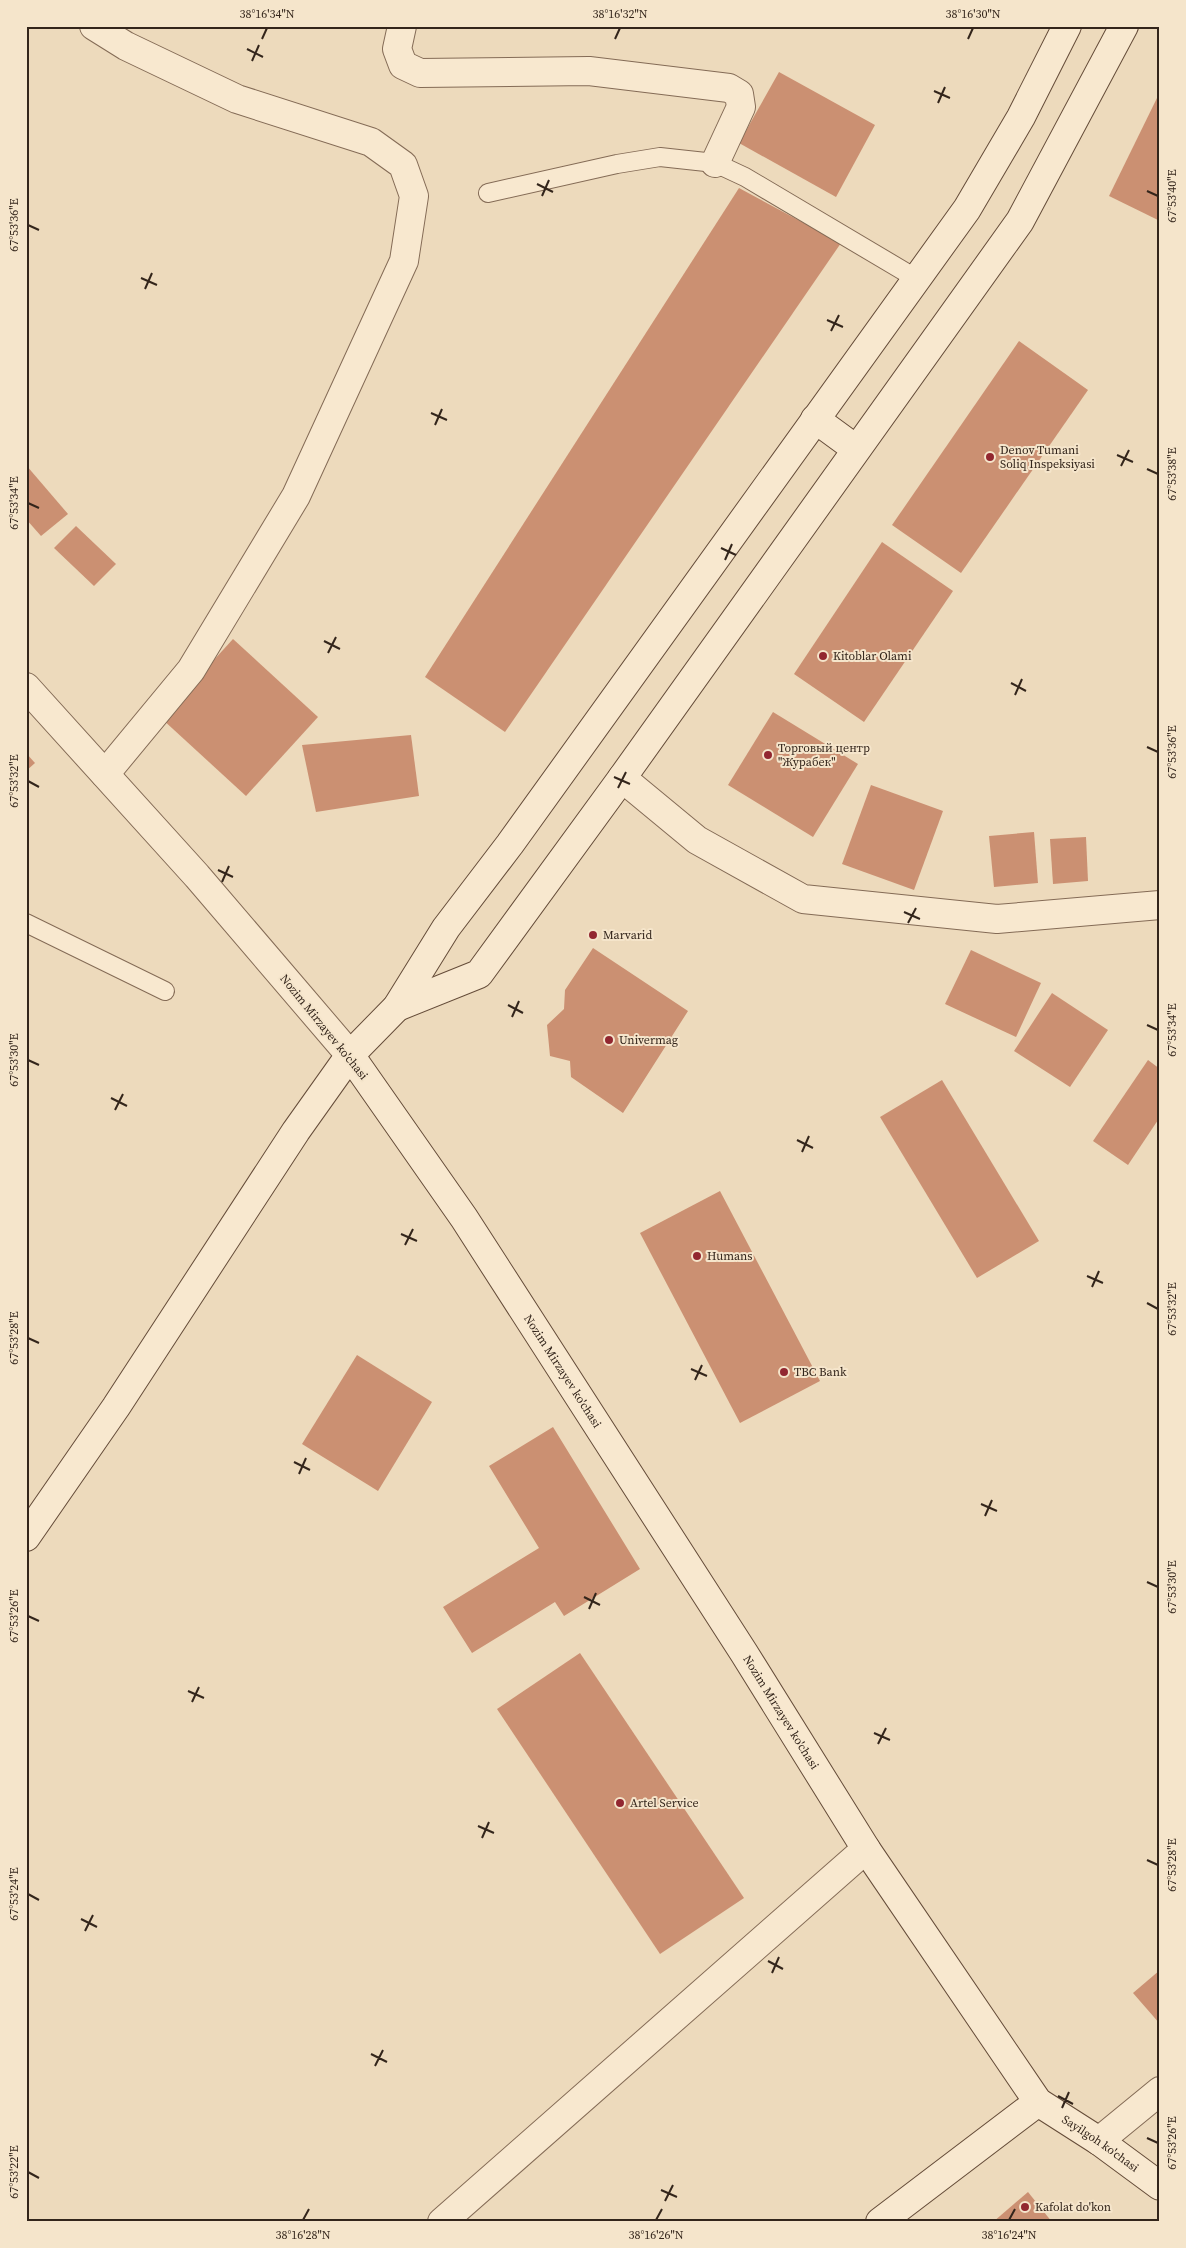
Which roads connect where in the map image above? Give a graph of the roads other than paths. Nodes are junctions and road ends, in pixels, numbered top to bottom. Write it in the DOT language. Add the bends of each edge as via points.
graph roads {
  1 [pos="94,26"];
  2 [pos="402,26"];
  3 [pos="1067,26"];
  4 [pos="1124,26"];
  5 [pos="715,163"];
  6 [pos="488,193"];
  7 [pos="917,279"];
  8 [pos="814,419"];
  9 [pos="856,449"];
  10 [pos="26,687"];
  11 [pos="105,774"];
  12 [pos="622,778"];
  13 [pos="1160,905"];
  14 [pos="26,924"];
  15 [pos="165,991"];
  16 [pos="397,1007"];
  17 [pos="350,1055"];
  18 [pos="26,1537"];
  19 [pos="866,1849"];
  20 [pos="1160,2091"];
  21 [pos="1038,2102"];
  22 [pos="1099,2141"];
  23 [pos="1160,2186"];
  24 [pos="442,2222"];
  25 [pos="880,2222"];
  1 -- 11 [label="main road" via="126,46 237,99 371,142 403,165 414,196 404,261 296,496 190,670"];
  2 -- 5 [label="main road" via="397,49 403,65 420,73 589,71 729,88 739,94 741,107"];
  3 -- 7 [label="main road" via="1021,117 967,209"];
  4 -- 9 [label="main road" via="1020,222"];
  5 -- 6 [label="lane" via="660,157"];
  5 -- 7 [label="lane" via="745,177"];
  7 -- 8 [label="main road"];
  8 -- 9 [label="main road"];
  8 -- 16 [label="main road" via="510,844 446,928"];
  9 -- 12 [label="main road"];
  10 -- 11 [label="main road, Nozim Mirzayev ko'chasi"];
  11 -- 17 [label="main road, Nozim Mirzayev ko'chasi"];
  12 -- 13 [label="main road" via="697,840 804,899 997,919"];
  12 -- 16 [label="main road" via="479,974"];
  14 -- 15 [label="lane"];
  16 -- 17 [label="main road"];
  17 -- 18 [label="main road"];
  17 -- 19 [label="main road, Nozim Mirzayev ko'chasi" via="464,1218"];
  19 -- 21 [label="main road, Nozim Mirzayev ko'chasi"];
  19 -- 24 [label="main road"];
  20 -- 22 [label="main road"];
  21 -- 22 [label="main road, Sayilgoh ko'chasi"];
  21 -- 25 [label="main road"];
  22 -- 23 [label="main road, Sayilgoh ko'chasi"];
}
